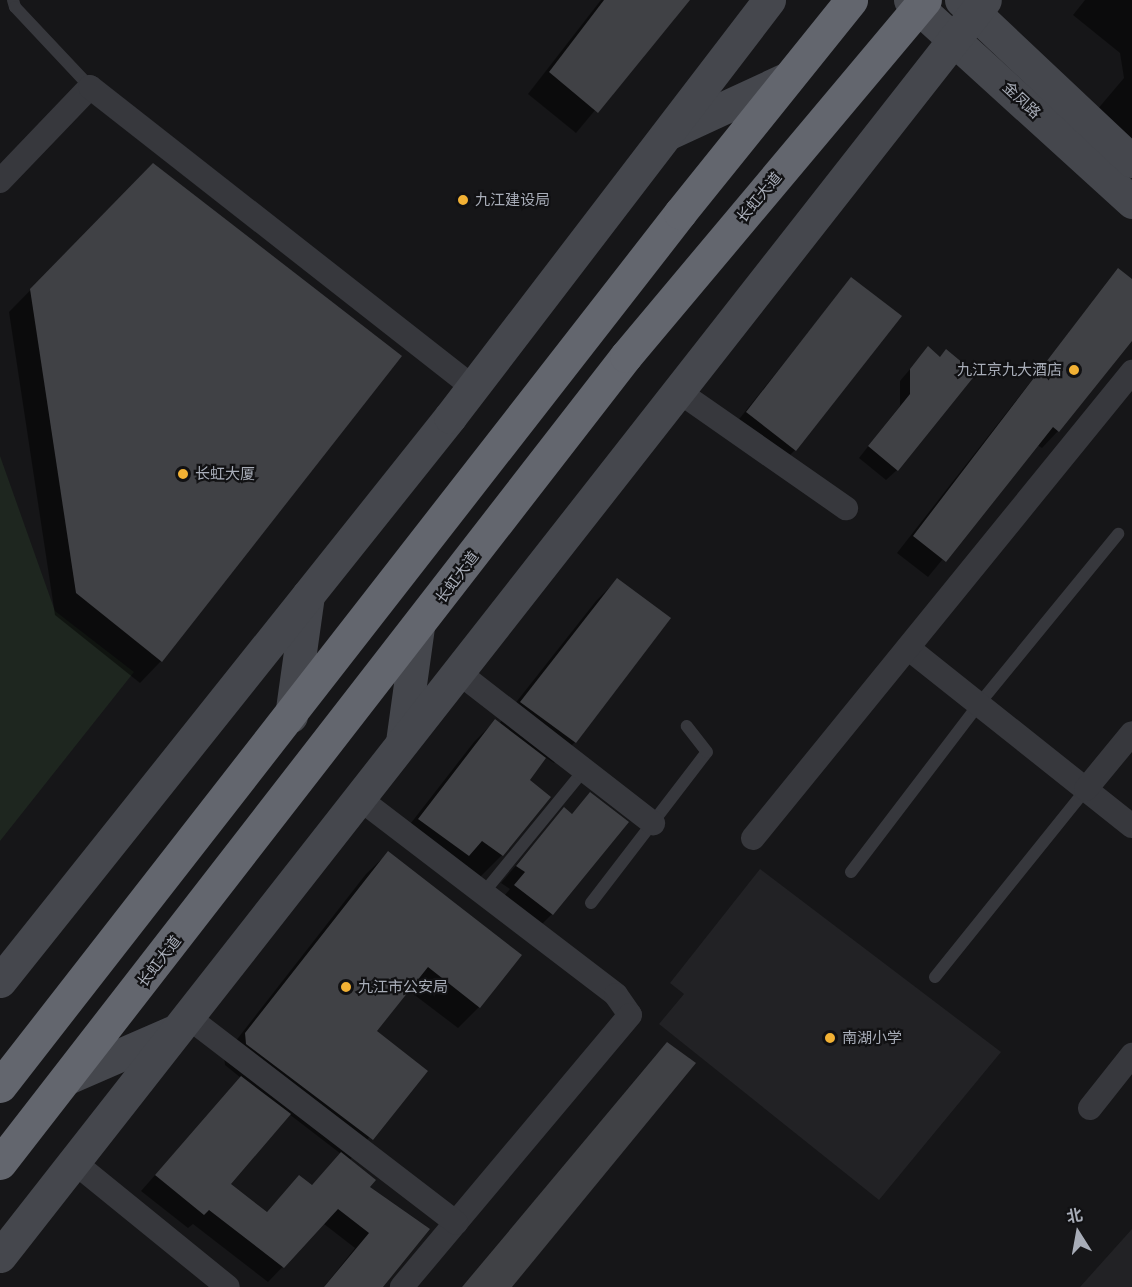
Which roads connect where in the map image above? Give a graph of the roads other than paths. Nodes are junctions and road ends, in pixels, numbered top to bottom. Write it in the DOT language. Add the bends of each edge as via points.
graph roads {
  1 [pos="13,0"];
  2 [pos="769,0"];
  3 [pos="851,0"];
  4 [pos="918,2"];
  5 [pos="969,13"];
  6 [pos="788,78"];
  7 [pos="90,87"];
  8 [pos="663,135"];
  9 [pos="1132,161"];
  10 [pos="0,181"];
  11 [pos="1132,202"];
  12 [pos="1132,372"];
  13 [pos="472,386"];
  14 [pos="678,391"];
  15 [pos="846,508"];
  16 [pos="1118,534"];
  17 [pos="308,594"];
  18 [pos="418,627"];
  19 [pos="908,648"];
  20 [pos="458,672"];
  21 [pos="979,704"];
  22 [pos="291,716"];
  23 [pos="687,726"];
  24 [pos="1132,733"];
  25 [pos="402,744"];
  26 [pos="584,770"];
  27 [pos="1086,789"];
  28 [pos="360,799"];
  29 [pos="652,824"];
  30 [pos="1132,826"];
  31 [pos="753,838"];
  32 [pos="851,872"];
  33 [pos="485,891"];
  34 [pos="591,903"];
  35 [pos="935,977"];
  36 [pos="0,981"];
  37 [pos="183,1023"];
  38 [pos="1132,1055"];
  39 [pos="67,1078"];
  40 [pos="0,1086"];
  41 [pos="1090,1108"];
  42 [pos="74,1162"];
  43 [pos="0,1163"];
  44 [pos="456,1223"];
  45 [pos="0,1256"];
  46 [pos="228,1287"];
  47 [pos="402,1287"];
  1 -- 7 [label="lane" via="15,7"];
  2 -- 8 [label="street"];
  3 -- 6 [label="highway"];
  4 -- 5 [label="street, 金凤路"];
  4 -- 18 [label="highway, 长虹大道" via="626,356"];
  5 -- 9 [label="street, 金凤路"];
  5 -- 11 [label="street, 金凤路"];
  5 -- 14 [label="street"];
  6 -- 8 [label="street"];
  6 -- 22 [label="highway"];
  7 -- 10 [label="street"];
  7 -- 13 [label="street"];
  8 -- 13 [label="street"];
  12 -- 19 [label="street"];
  13 -- 17 [label="street"];
  14 -- 15 [label="street"];
  14 -- 20 [label="street"];
  16 -- 21 [label="lane"];
  17 -- 22 [label="street"];
  17 -- 36 [label="street"];
  18 -- 25 [label="street"];
  18 -- 39 [label="highway, 长虹大道"];
  19 -- 21 [label="street"];
  19 -- 31 [label="street"];
  20 -- 25 [label="street"];
  20 -- 26 [label="street"];
  21 -- 27 [label="street"];
  21 -- 32 [label="lane"];
  22 -- 40 [label="highway"];
  23 -- 29 [label="lane" via="707,752"];
  24 -- 27 [label="street"];
  25 -- 28 [label="street"];
  26 -- 29 [label="street"];
  26 -- 33 [label="lane"];
  27 -- 30 [label="street"];
  27 -- 35 [label="lane"];
  28 -- 33 [label="street"];
  28 -- 37 [label="street"];
  29 -- 34 [label="lane"];
  33 -- 44 [label="street" via="616,995 630,1015"];
  37 -- 39 [label="street"];
  37 -- 42 [label="street"];
  37 -- 44 [label="street"];
  38 -- 41 [label="street"];
  39 -- 43 [label="highway, 长虹大道"];
  42 -- 45 [label="street"];
  42 -- 46 [label="street"];
  44 -- 47 [label="street"];
}
